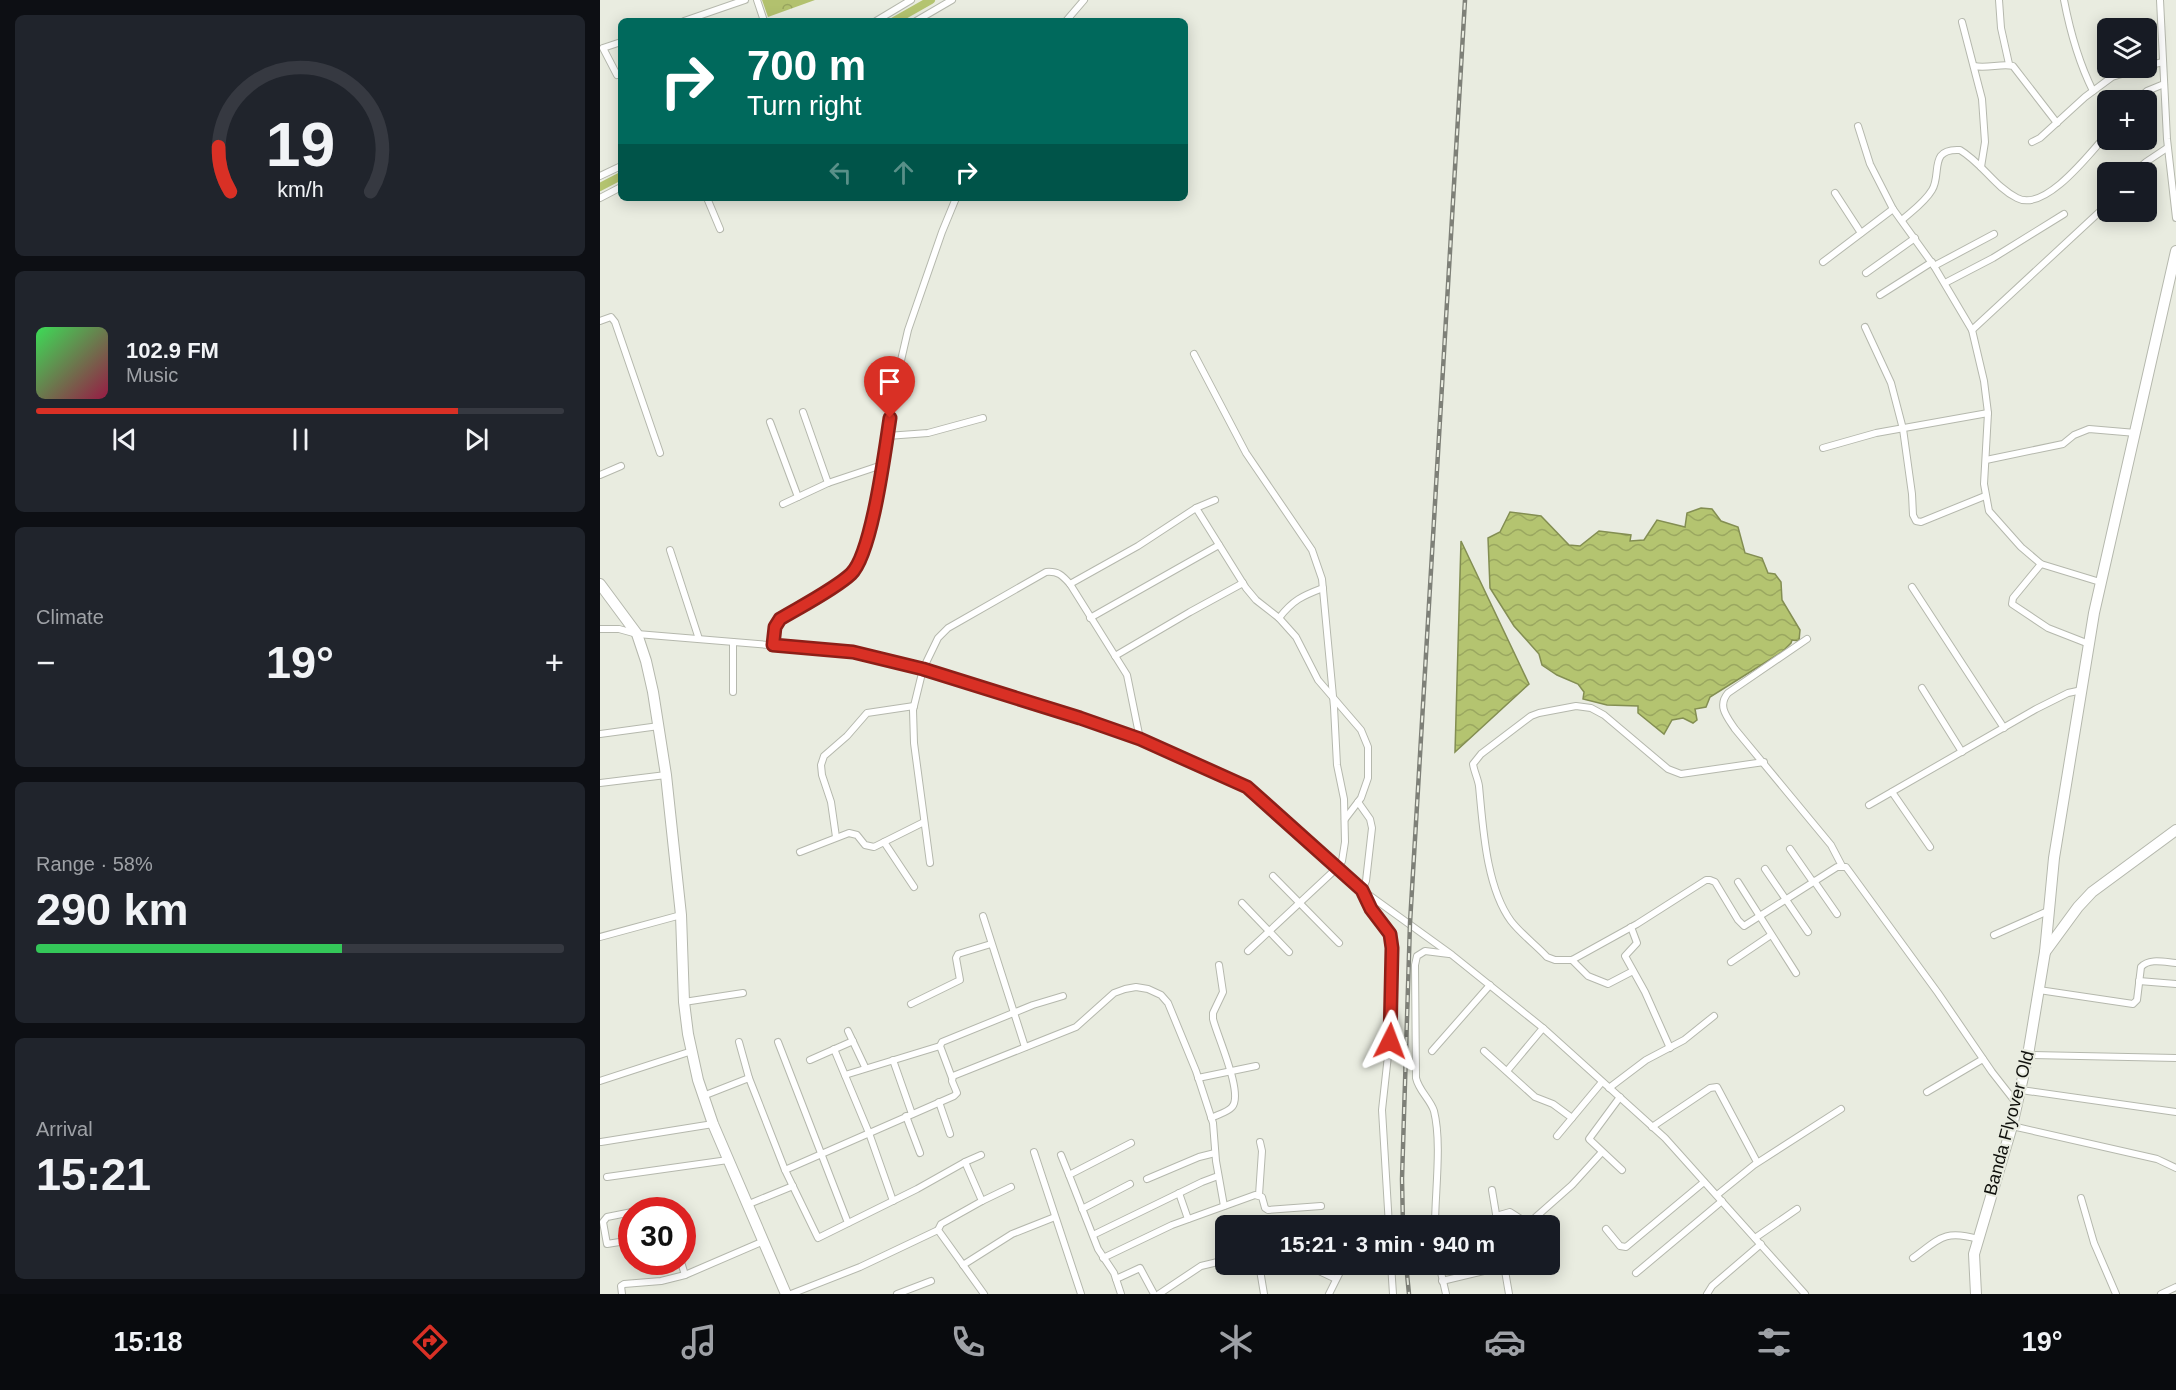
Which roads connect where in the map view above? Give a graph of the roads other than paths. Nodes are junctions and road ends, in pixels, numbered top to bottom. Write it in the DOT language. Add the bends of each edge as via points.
graph roads {
  1 [pos="745,0"];
  2 [pos="757,0"];
  3 [pos="911,0"];
  4 [pos="952,0"];
  5 [pos="1084,0"];
  6 [pos="1999,0"];
  7 [pos="2064,0"];
  8 [pos="2160,0"];
  9 [pos="693,18"];
  10 [pos="763,18"];
  11 [pos="881,18"];
  12 [pos="921,18"];
  13 [pos="1069,18"];
  14 [pos="1962,22"];
  15 [pos="600,41"];
  16 [pos="618,43"];
  17 [pos="603,48"];
  18 [pos="2163,62"];
  19 [pos="2009,64"];
  20 [pos="2157,64"];
  21 [pos="1974,66"];
  22 [pos="618,72"];
  23 [pos="2112,78"];
  24 [pos="2164,84"];
  25 [pos="2149,90"];
  26 [pos="2093,92"];
  27 [pos="2057,123"];
  28 [pos="1858,126"];
  29 [pos="2032,142"];
  30 [pos="2097,146"];
  31 [pos="2167,148"];
  32 [pos="2146,162"];
  33 [pos="618,167"];
  34 [pos="1981,167"];
  35 [pos="600,176"];
  36 [pos="618,189"];
  37 [pos="1835,193"];
  38 [pos="600,198"];
  39 [pos="708,201"];
  40 [pos="955,201"];
  41 [pos="1893,208"];
  42 [pos="2064,214"];
  43 [pos="2097,214"];
  44 [pos="2176,218"];
  45 [pos="1902,220"];
  46 [pos="720,229"];
  47 [pos="1861,233"];
  48 [pos="1994,234"];
  49 [pos="1915,238"];
  50 [pos="2176,251"];
  51 [pos="1824,262"];
  52 [pos="1933,264"];
  53 [pos="1866,273"];
  54 [pos="1945,284"];
  55 [pos="1880,295"];
  56 [pos="600,321"];
  57 [pos="1865,327"];
  58 [pos="1972,330"];
  59 [pos="1194,354"];
  60 [pos="803,412"];
  61 [pos="1988,413"];
  62 [pos="983,418"];
  63 [pos="770,422"];
  64 [pos="1903,429"];
  65 [pos="2136,433"];
  66 [pos="887,436"];
  67 [pos="1823,448"];
  68 [pos="660,453"];
  69 [pos="1986,460"];
  70 [pos="621,465"];
  71 [pos="882,465"];
  72 [pos="600,476"];
  73 [pos="828,483"];
  74 [pos="1986,496"];
  75 [pos="798,497"];
  76 [pos="1215,500"];
  77 [pos="783,504"];
  78 [pos="1196,508"];
  79 [pos="1219,545"];
  80 [pos="670,550"];
  81 [pos="2042,564"];
  82 [pos="2100,582"];
  83 [pos="1243,583"];
  84 [pos="600,584"];
  85 [pos="1070,584"];
  86 [pos="1912,587"];
  87 [pos="1323,588"];
  88 [pos="1090,618"];
  89 [pos="1279,618"];
  90 [pos="600,629"];
  91 [pos="637,634"];
  92 [pos="699,639"];
  93 [pos="1807,639"];
  94 [pos="734,642"];
  95 [pos="2089,644"];
  96 [pos="773,645"];
  97 [pos="1115,656"];
  98 [pos="923,669"];
  99 [pos="1922,688"];
  100 [pos="2082,690"];
  101 [pos="732,692"];
  102 [pos="1334,700"];
  103 [pos="914,706"];
  104 [pos="658,726"];
  105 [pos="2004,728"];
  106 [pos="600,734"];
  107 [pos="1140,739"];
  108 [pos="1962,752"];
  109 [pos="1764,762"];
  110 [pos="666,775"];
  111 [pos="600,783"];
  112 [pos="1892,792"];
  113 [pos="1358,801"];
  114 [pos="1869,805"];
  115 [pos="1345,819"];
  116 [pos="924,822"];
  117 [pos="2176,830"];
  118 [pos="837,837"];
  119 [pos="884,842"];
  120 [pos="1930,847"];
  121 [pos="1790,849"];
  122 [pos="800,852"];
  123 [pos="930,863"];
  124 [pos="1842,866"];
  125 [pos="1338,867"];
  126 [pos="1765,869"];
  127 [pos="1273,876"];
  128 [pos="1738,882"];
  129 [pos="1813,882"];
  130 [pos="914,887"];
  131 [pos="1362,890"];
  132 [pos="1785,900"];
  133 [pos="1242,903"];
  134 [pos="1299,903"];
  135 [pos="2048,911"];
  136 [pos="1837,914"];
  137 [pos="681,915"];
  138 [pos="983,916"];
  139 [pos="1759,916"];
  140 [pos="1631,927"];
  141 [pos="1269,931"];
  142 [pos="1808,932"];
  143 [pos="1771,935"];
  144 [pos="1994,935"];
  145 [pos="600,937"];
  146 [pos="1339,943"];
  147 [pos="992,944"];
  148 [pos="1248,951"];
  149 [pos="1289,952"];
  150 [pos="2045,952"];
  151 [pos="1452,955"];
  152 [pos="1572,960"];
  153 [pos="1731,962"];
  154 [pos="2176,963"];
  155 [pos="1219,965"];
  156 [pos="1633,971"];
  157 [pos="1796,973"];
  158 [pos="2139,981"];
  159 [pos="2176,984"];
  160 [pos="1490,985"];
  161 [pos="2039,990"];
  162 [pos="743,993"];
  163 [pos="1063,996"];
  164 [pos="684,1002"];
  165 [pos="911,1004"];
  166 [pos="1014,1013"];
  167 [pos="1714,1016"];
  168 [pos="1543,1028"];
  169 [pos="848,1032"];
  170 [pos="853,1041"];
  171 [pos="739,1042"];
  172 [pos="778,1042"];
  173 [pos="940,1046"];
  174 [pos="1025,1047"];
  175 [pos="1670,1048"];
  176 [pos="834,1049"];
  177 [pos="1432,1051"];
  178 [pos="1484,1051"];
  179 [pos="692,1052"];
  180 [pos="2028,1055"];
  181 [pos="2176,1058"];
  182 [pos="1983,1059"];
  183 [pos="810,1060"];
  184 [pos="893,1060"];
  185 [pos="1256,1066"];
  186 [pos="865,1067"];
  187 [pos="1229,1070"];
  188 [pos="1507,1071"];
  189 [pos="845,1075"];
  190 [pos="749,1078"];
  191 [pos="952,1078"];
  192 [pos="1198,1078"];
  193 [pos="600,1081"];
  194 [pos="1602,1082"];
  195 [pos="1609,1088"];
  196 [pos="2021,1090"];
  197 [pos="1927,1092"];
  198 [pos="703,1096"];
  199 [pos="1620,1097"];
  200 [pos="939,1102"];
  201 [pos="2018,1104"];
  202 [pos="1841,1109"];
  203 [pos="2176,1112"];
  204 [pos="909,1115"];
  205 [pos="1211,1118"];
  206 [pos="1572,1118"];
  207 [pos="713,1124"];
  208 [pos="2012,1126"];
  209 [pos="1652,1127"];
  210 [pos="869,1133"];
  211 [pos="950,1134"];
  212 [pos="1557,1136"];
  213 [pos="601,1142"];
  214 [pos="1260,1142"];
  215 [pos="1131,1143"];
  216 [pos="1034,1152"];
  217 [pos="1602,1152"];
  218 [pos="920,1153"];
  219 [pos="1215,1153"];
  220 [pos="821,1155"];
  221 [pos="981,1155"];
  222 [pos="1061,1155"];
  223 [pos="728,1160"];
  224 [pos="965,1162"];
  225 [pos="1757,1162"];
  226 [pos="2176,1168"];
  227 [pos="785,1170"];
  228 [pos="1622,1170"];
  229 [pos="1069,1174"];
  230 [pos="1218,1176"];
  231 [pos="606,1177"];
  232 [pos="1147,1179"];
  233 [pos="1704,1182"];
  234 [pos="1130,1184"];
  235 [pos="793,1186"];
  236 [pos="1011,1187"];
  237 [pos="1492,1190"];
  238 [pos="1179,1193"];
  239 [pos="1258,1195"];
  240 [pos="1717,1195"];
  241 [pos="2081,1198"];
  242 [pos="893,1201"];
  243 [pos="982,1201"];
  244 [pos="1722,1201"];
  245 [pos="749,1204"];
  246 [pos="1224,1206"];
  247 [pos="1321,1206"];
  248 [pos="1082,1209"];
  249 [pos="1797,1209"];
  250 [pos="618,1215"];
  251 [pos="1388,1215"];
  252 [pos="1435,1215"];
  253 [pos="1496,1215"];
  254 [pos="1538,1215"];
  255 [pos="1055,1217"];
  256 [pos="1188,1219"];
  257 [pos="848,1223"];
  258 [pos="1606,1229"];
  259 [pos="938,1230"];
  260 [pos="1093,1235"];
  261 [pos="1755,1238"];
  262 [pos="1978,1239"];
  263 [pos="764,1241"];
  264 [pos="618,1242"];
  265 [pos="1761,1244"];
  266 [pos="1103,1258"];
  267 [pos="1913,1258"];
  268 [pos="1215,1263"];
  269 [pos="963,1265"];
  270 [pos="696,1270"];
  271 [pos="1636,1273"];
  272 [pos="685,1275"];
  273 [pos="1260,1275"];
  274 [pos="1327,1275"];
  275 [pos="1338,1275"];
  276 [pos="1392,1275"];
  277 [pos="1441,1275"];
  278 [pos="1461,1275"];
  279 [pos="1506,1275"];
  280 [pos="1116,1279"];
  281 [pos="1336,1279"];
  282 [pos="931,1281"];
  283 [pos="1442,1281"];
  284 [pos="2176,1287"];
  285 [pos="622,1294"];
  286 [pos="786,1294"];
  287 [pos="791,1294"];
  288 [pos="897,1294"];
  289 [pos="984,1294"];
  290 [pos="1081,1294"];
  291 [pos="1121,1294"];
  292 [pos="1157,1294"];
  293 [pos="1263,1294"];
  294 [pos="1329,1294"];
  295 [pos="1393,1294"];
  296 [pos="1446,1294"];
  297 [pos="1509,1294"];
  298 [pos="1707,1294"];
  299 [pos="1805,1294"];
  300 [pos="1976,1294"];
  301 [pos="2116,1294"];
  302 [pos="2161,1294"];
  1 -- 9 [label="street"];
  2 -- 10 [label="street"];
  3 -- 11 [label="street"];
  4 -- 12 [label="street"];
  5 -- 13 [label="street"];
  6 -- 19 [label="street"];
  7 -- 26 [label="street"];
  8 -- 18 [label="street"];
  14 -- 21 [label="street"];
  15 -- 17 [label="street"];
  16 -- 17 [label="street"];
  17 -- 22 [label="street"];
  18 -- 20 [label="street"];
  18 -- 24 [label="street"];
  19 -- 21 [label="street" via="1994,68"];
  19 -- 27 [label="street"];
  21 -- 34 [label="street" via="1982,99 1985,141"];
  23 -- 26 [label="street"];
  24 -- 25 [label="street"];
  24 -- 31 [label="street"];
  26 -- 27 [label="street"];
  27 -- 29 [label="street"];
  28 -- 41 [label="street" via="1870,164"];
  30 -- 34 [label="street" via="2050,193 2031,201 2018,199"];
  31 -- 32 [label="street"];
  31 -- 44 [label="street"];
  33 -- 35 [label="street"];
  34 -- 45 [label="street" via="1960,150 1944,153 1937,163 1934,188"];
  36 -- 38 [label="street"];
  37 -- 47 [label="street"];
  39 -- 46 [label="street"];
  40 -- 66 [label="street" via="908,330"];
  41 -- 45 [label="street"];
  41 -- 47 [label="street"];
  42 -- 54 [label="street"];
  43 -- 58 [label="street"];
  45 -- 49 [label="street"];
  47 -- 51 [label="street"];
  48 -- 52 [label="street"];
  49 -- 52 [label="street"];
  49 -- 53 [label="street"];
  50 -- 65 [label="main road, Banda Flyover Old"];
  52 -- 54 [label="street"];
  52 -- 55 [label="street"];
  54 -- 58 [label="street"];
  56 -- 68 [label="street" via="613,319"];
  57 -- 64 [label="street" via="1891,383"];
  58 -- 61 [label="street"];
  59 -- 87 [label="street" via="1246,453 1312,550"];
  60 -- 73 [label="street"];
  61 -- 64 [label="street"];
  61 -- 69 [label="street"];
  62 -- 66 [label="street" via="928,433"];
  63 -- 75 [label="street"];
  64 -- 67 [label="street"];
  64 -- 74 [label="street" via="1916,521"];
  65 -- 69 [label="street" via="2088,429 2063,444"];
  65 -- 82 [label="main road, Banda Flyover Old"];
  66 -- 71 [label="street"];
  69 -- 74 [label="street"];
  70 -- 72 [label="street"];
  71 -- 73 [label="street"];
  71 -- 96 [label="street" via="871,524 857,566 847,578 780,619"];
  73 -- 75 [label="street"];
  74 -- 81 [label="street" via="1992,517"];
  75 -- 77 [label="street"];
  76 -- 78 [label="street"];
  78 -- 79 [label="street"];
  78 -- 85 [label="street"];
  79 -- 83 [label="street"];
  79 -- 88 [label="street"];
  80 -- 92 [label="street"];
  81 -- 82 [label="street"];
  81 -- 95 [label="street" via="2012,604 2048,628"];
  82 -- 95 [label="main road, Banda Flyover Old"];
  83 -- 89 [label="street" via="1256,600"];
  83 -- 97 [label="street"];
  84 -- 91 [label="main road"];
  85 -- 88 [label="street"];
  85 -- 98 [label="street" via="1056,571 1046,572 948,628 938,638"];
  86 -- 105 [label="street"];
  87 -- 89 [label="street" via="1300,596"];
  87 -- 102 [label="street"];
  88 -- 97 [label="street"];
  89 -- 102 [label="street" via="1296,637 1318,680"];
  90 -- 91 [label="street"];
  91 -- 92 [label="street"];
  91 -- 104 [label="main road"];
  92 -- 94 [label="street"];
  93 -- 109 [label="street" via="1723,699 1727,716"];
  94 -- 96 [label="street"];
  94 -- 101 [label="street"];
  95 -- 100 [label="main road, Banda Flyover Old"];
  96 -- 98 [label="street" via="853,652"];
  97 -- 107 [label="street" via="1127,675"];
  98 -- 103 [label="street"];
  98 -- 107 [label="street"];
  99 -- 108 [label="street"];
  100 -- 105 [label="street" via="2068,693"];
  100 -- 135 [label="main road, Banda Flyover Old"];
  102 -- 113 [label="street" via="1354,720 1368,747 1368,778"];
  102 -- 115 [label="street"];
  103 -- 116 [label="street" via="914,743"];
  103 -- 118 [label="street" via="867,712 824,756 822,775"];
  104 -- 106 [label="street"];
  104 -- 110 [label="main road"];
  105 -- 108 [label="street"];
  107 -- 125 [label="street" via="1247,787"];
  108 -- 112 [label="street"];
  109 -- 124 [label="street" via="1831,846"];
  109 -- 152 [label="street" via="1681,774 1668,769 1604,715 1576,706 1539,712 1476,759 1474,768 1490,872 1503,905 1511,921 1547,957"];
  110 -- 111 [label="street"];
  110 -- 137 [label="main road"];
  112 -- 114 [label="street"];
  112 -- 120 [label="street"];
  113 -- 115 [label="street"];
  113 -- 131 [label="street" via="1372,828"];
  115 -- 125 [label="street" via="1344,851"];
  116 -- 119 [label="street"];
  116 -- 123 [label="street"];
  117 -- 150 [label="main road" via="2092,892"];
  118 -- 119 [label="street" via="854,833 870,848"];
  118 -- 122 [label="street"];
  119 -- 130 [label="street"];
  121 -- 129 [label="street"];
  124 -- 129 [label="street"];
  124 -- 182 [label="street" via="1850,871"];
  125 -- 131 [label="street"];
  125 -- 134 [label="street"];
  126 -- 132 [label="street"];
  127 -- 134 [label="street"];
  128 -- 139 [label="street"];
  129 -- 132 [label="street"];
  129 -- 136 [label="street"];
  131 -- 151 [label="street"];
  131 -- 251 [label="street" via="1371,909 1387,927 1392,948 1392,1019 1382,1110"];
  132 -- 139 [label="street"];
  132 -- 142 [label="street"];
  133 -- 141 [label="street"];
  134 -- 141 [label="street"];
  134 -- 146 [label="street"];
  135 -- 144 [label="street"];
  135 -- 150 [label="main road, Banda Flyover Old"];
  137 -- 145 [label="street"];
  137 -- 164 [label="main road"];
  138 -- 147 [label="street"];
  139 -- 140 [label="street" via="1744,926 1741,924 1710,879"];
  139 -- 143 [label="street"];
  140 -- 152 [label="street"];
  140 -- 156 [label="street" via="1637,943 1625,956"];
  141 -- 148 [label="street"];
  141 -- 149 [label="street"];
  143 -- 153 [label="street"];
  143 -- 157 [label="street"];
  147 -- 165 [label="street" via="958,954 960,980"];
  147 -- 166 [label="street"];
  150 -- 161 [label="main road, Banda Flyover Old"];
  151 -- 160 [label="street"];
  151 -- 252 [label="street" via="1425,951 1417,956 1415,965 1416,1078 1432,1107 1436,1126"];
  152 -- 156 [label="street" via="1588,976 1608,984"];
  154 -- 158 [label="street" via="2146,962"];
  155 -- 187 [label="street" via="1223,992 1213,1019"];
  156 -- 175 [label="street"];
  158 -- 159 [label="street"];
  158 -- 161 [label="street" via="2133,1004"];
  160 -- 168 [label="street"];
  160 -- 177 [label="street"];
  161 -- 180 [label="main road, Banda Flyover Old"];
  162 -- 164 [label="street"];
  163 -- 166 [label="street"];
  164 -- 179 [label="main road"];
  166 -- 173 [label="street" via="945,1040"];
  166 -- 174 [label="street"];
  167 -- 175 [label="street"];
  168 -- 188 [label="street"];
  168 -- 194 [label="street"];
  169 -- 170 [label="street"];
  170 -- 176 [label="street"];
  170 -- 186 [label="street"];
  171 -- 190 [label="street"];
  172 -- 220 [label="street"];
  173 -- 184 [label="street"];
  173 -- 191 [label="street"];
  174 -- 191 [label="street"];
  174 -- 192 [label="street" via="1076,1027 1114,993 1142,988 1161,995 1168,1003"];
  175 -- 195 [label="street" via="1646,1060"];
  176 -- 183 [label="street"];
  176 -- 189 [label="street"];
  178 -- 188 [label="street"];
  179 -- 193 [label="street"];
  179 -- 198 [label="main road"];
  180 -- 181 [label="street"];
  180 -- 196 [label="main road, Banda Flyover Old"];
  182 -- 197 [label="street"];
  182 -- 201 [label="street"];
  184 -- 186 [label="street"];
  184 -- 204 [label="street"];
  185 -- 187 [label="street"];
  186 -- 189 [label="street"];
  187 -- 192 [label="street"];
  187 -- 205 [label="street" via="1235,1084 1234,1104"];
  188 -- 206 [label="street" via="1535,1096"];
  189 -- 210 [label="street"];
  190 -- 198 [label="street"];
  190 -- 227 [label="street"];
  191 -- 200 [label="street" via="957,1094"];
  192 -- 205 [label="street"];
  194 -- 195 [label="street"];
  194 -- 206 [label="street"];
  195 -- 199 [label="street"];
  196 -- 201 [label="main road, Banda Flyover Old"];
  196 -- 203 [label="street"];
  198 -- 207 [label="main road"];
  199 -- 209 [label="street"];
  199 -- 217 [label="street" via="1590,1135 1590,1142"];
  200 -- 204 [label="street"];
  200 -- 211 [label="street"];
  201 -- 208 [label="main road, Banda Flyover Old"];
  202 -- 225 [label="street"];
  204 -- 210 [label="street"];
  204 -- 218 [label="street"];
  205 -- 219 [label="street"];
  206 -- 212 [label="street"];
  207 -- 213 [label="street"];
  207 -- 223 [label="main road"];
  208 -- 226 [label="street" via="2157,1159"];
  208 -- 262 [label="main road, Banda Flyover Old"];
  209 -- 225 [label="street" via="1717,1087"];
  209 -- 233 [label="street"];
  210 -- 220 [label="street"];
  210 -- 242 [label="street"];
  214 -- 239 [label="street"];
  215 -- 229 [label="street"];
  216 -- 255 [label="street"];
  217 -- 228 [label="street"];
  217 -- 254 [label="street"];
  219 -- 230 [label="street"];
  219 -- 232 [label="street"];
  220 -- 227 [label="street"];
  220 -- 257 [label="street"];
  221 -- 224 [label="street"];
  222 -- 229 [label="street"];
  223 -- 231 [label="street"];
  223 -- 245 [label="main road"];
  224 -- 242 [label="street"];
  224 -- 243 [label="street"];
  225 -- 240 [label="street"];
  227 -- 235 [label="street"];
  229 -- 248 [label="street"];
  230 -- 238 [label="street"];
  230 -- 246 [label="street"];
  233 -- 240 [label="street"];
  233 -- 258 [label="street" via="1626,1247 1620,1246"];
  234 -- 248 [label="street"];
  235 -- 245 [label="street"];
  235 -- 257 [label="street" via="818,1238"];
  236 -- 243 [label="street"];
  237 -- 253 [label="street"];
  238 -- 256 [label="street"];
  238 -- 260 [label="street"];
  239 -- 246 [label="street"];
  239 -- 247 [label="street" via="1268,1210"];
  240 -- 244 [label="street"];
  241 -- 301 [label="street"];
  242 -- 257 [label="street"];
  243 -- 259 [label="street" via="941,1224"];
  244 -- 261 [label="street"];
  244 -- 271 [label="street"];
  245 -- 263 [label="main road"];
  246 -- 256 [label="street"];
  248 -- 260 [label="street"];
  249 -- 261 [label="street"];
  250 -- 264 [label="street" via="603,1221 607,1244"];
  255 -- 269 [label="street" via="1012,1234"];
  255 -- 290 [label="street"];
  256 -- 266 [label="street"];
  259 -- 269 [label="street"];
  259 -- 287 [label="street"];
  260 -- 266 [label="street"];
  261 -- 265 [label="street"];
  262 -- 267 [label="street" via="1950,1234"];
  262 -- 300 [label="main road, Banda Flyover Old" via="1974,1254"];
  263 -- 270 [label="street"];
  263 -- 286 [label="main road"];
  265 -- 298 [label="street"];
  265 -- 299 [label="street"];
  266 -- 280 [label="street"];
  268 -- 292 [label="street" via="1201,1266"];
  269 -- 289 [label="street"];
  272 -- 285 [label="street" via="624,1284"];
  273 -- 293 [label="street"];
  274 -- 281 [label="street"];
  275 -- 281 [label="street"];
  276 -- 295 [label="street"];
  277 -- 283 [label="street"];
  278 -- 283 [label="street"];
  279 -- 297 [label="street"];
  280 -- 291 [label="street"];
  280 -- 292 [label="street" via="1140,1268"];
  281 -- 294 [label="street"];
  282 -- 288 [label="street"];
  283 -- 296 [label="street"];
  284 -- 302 [label="street"];
}
